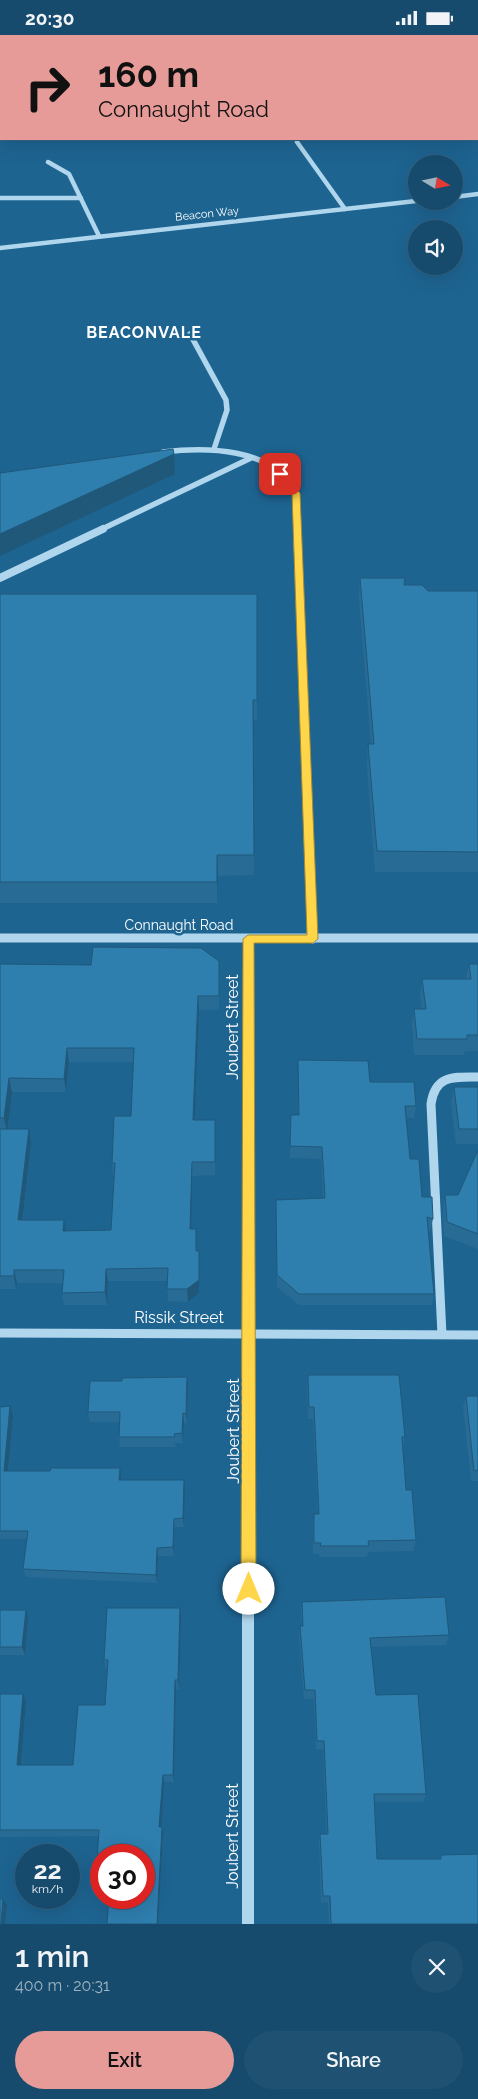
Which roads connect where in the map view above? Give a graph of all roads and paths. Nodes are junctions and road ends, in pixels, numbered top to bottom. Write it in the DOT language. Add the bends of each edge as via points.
graph roads {
  1 [pos="297,142"];
  2 [pos="48,162"];
  3 [pos="478,194"];
  4 [pos="463,196"];
  5 [pos="0,198"];
  6 [pos="81,198"];
  7 [pos="408,202"];
  8 [pos="345,209"];
  9 [pos="99,236"];
  10 [pos="0,248"];
  11 [pos="190,334"];
  12 [pos="214,449"];
  13 [pos="156,453"];
  14 [pos="251,458"];
  15 [pos="0,578"];
  16 [pos="0,938"];
  17 [pos="478,938"];
  18 [pos="248,939"];
  19 [pos="313,939"];
  20 [pos="478,1077"];
  21 [pos="0,1333"];
  22 [pos="249,1333"];
  23 [pos="442,1335"];
  24 [pos="478,1335"];
  25 [pos="248,1924"];
  1 -- 8 [label="street"];
  2 -- 6 [label="street" via="67,172"];
  3 -- 4 [label="street"];
  5 -- 6 [label="street"];
  6 -- 9 [label="street"];
  7 -- 8 [label="street, Beacon Way"];
  8 -- 9 [label="street, Beacon Way"];
  9 -- 10 [label="street, Beacon Way"];
  11 -- 12 [label="street" via="226,401 227,410"];
  12 -- 13 [label="street"];
  12 -- 14 [label="street"];
  14 -- 15 [label="street"];
  14 -- 19 [label="street" via="280,474 296,493"];
  16 -- 18 [label="street, Connaught Road"];
  17 -- 19 [label="street, Connaught Road"];
  18 -- 19 [label="street, Connaught Road"];
  18 -- 22 [label="street, Joubert Street"];
  20 -- 23 [label="street" via="457,1077 438,1083 431,1104"];
  21 -- 22 [label="street, Rissik Street"];
  22 -- 23 [label="street, Rissik Street"];
  22 -- 25 [label="street, Joubert Street"];
  23 -- 24 [label="street, Rissik Street"];
}
